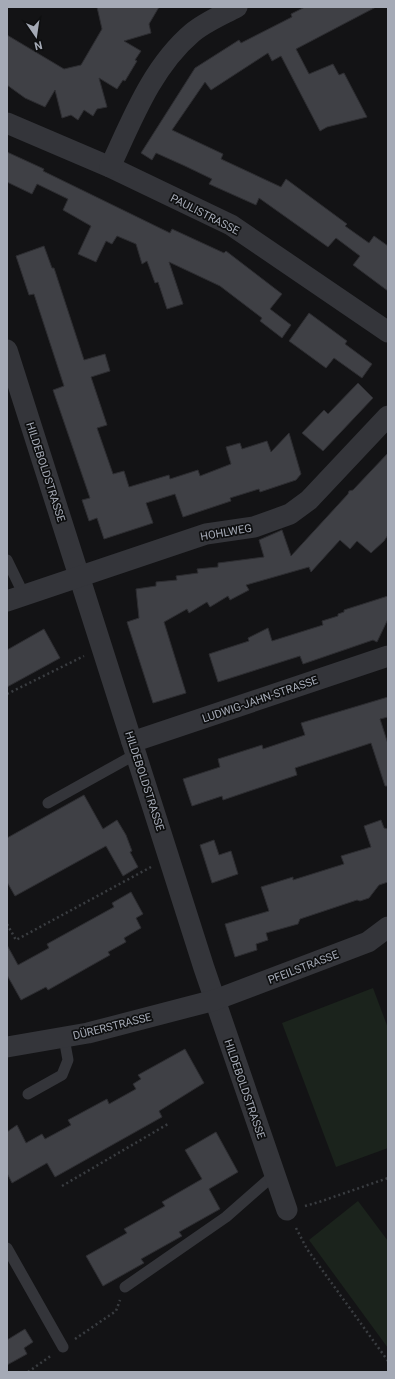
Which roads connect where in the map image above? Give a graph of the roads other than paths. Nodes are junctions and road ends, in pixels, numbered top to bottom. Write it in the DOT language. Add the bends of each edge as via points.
graph roads {
  1 [pos="237,7"];
  2 [pos="7,123"];
  3 [pos="110,167"];
  4 [pos="388,332"];
  5 [pos="7,350"];
  6 [pos="388,416"];
  7 [pos="7,560"];
  8 [pos="80,576"];
  9 [pos="16,598"];
  10 [pos="388,656"];
  11 [pos="134,748"];
  12 [pos="48,802"];
  13 [pos="388,927"];
  14 [pos="215,1000"];
  15 [pos="64,1038"];
  16 [pos="7,1047"];
  17 [pos="28,1094"];
  18 [pos="275,1174"];
  19 [pos="287,1210"];
  20 [pos="7,1248"];
  21 [pos="125,1287"];
  22 [pos="63,1347"];
  1 -- 3 [label="street" via="193,31 176,47 145,94"];
  2 -- 3 [label="street, PAULISTRASSE"];
  3 -- 4 [label="street, PAULISTRASSE" via="231,225"];
  5 -- 8 [label="street, HILDEBOLDSTRASSE"];
  6 -- 8 [label="street, HOHLWEG" via="310,500 290,514 254,527 206,534"];
  7 -- 9 [label="lane"];
  8 -- 9 [label="street, HOHLWEG"];
  8 -- 11 [label="street, HILDEBOLDSTRASSE"];
  10 -- 11 [label="street, LUDWIG-JAHN-STRASSE"];
  11 -- 12 [label="lane"];
  11 -- 14 [label="street, HILDEBOLDSTRASSE"];
  13 -- 14 [label="street, PFEILSTRASSE" via="368,942"];
  14 -- 15 [label="street, DÜRERSTRASSE"];
  14 -- 18 [label="street, HILDEBOLDSTRASSE"];
  15 -- 16 [label="street, DÜRERSTRASSE"];
  15 -- 17 [label="lane" via="68,1060 62,1075"];
  18 -- 19 [label="street, HILDEBOLDSTRASSE"];
  18 -- 21 [label="lane" via="226,1217"];
  20 -- 22 [label="lane"];
}
